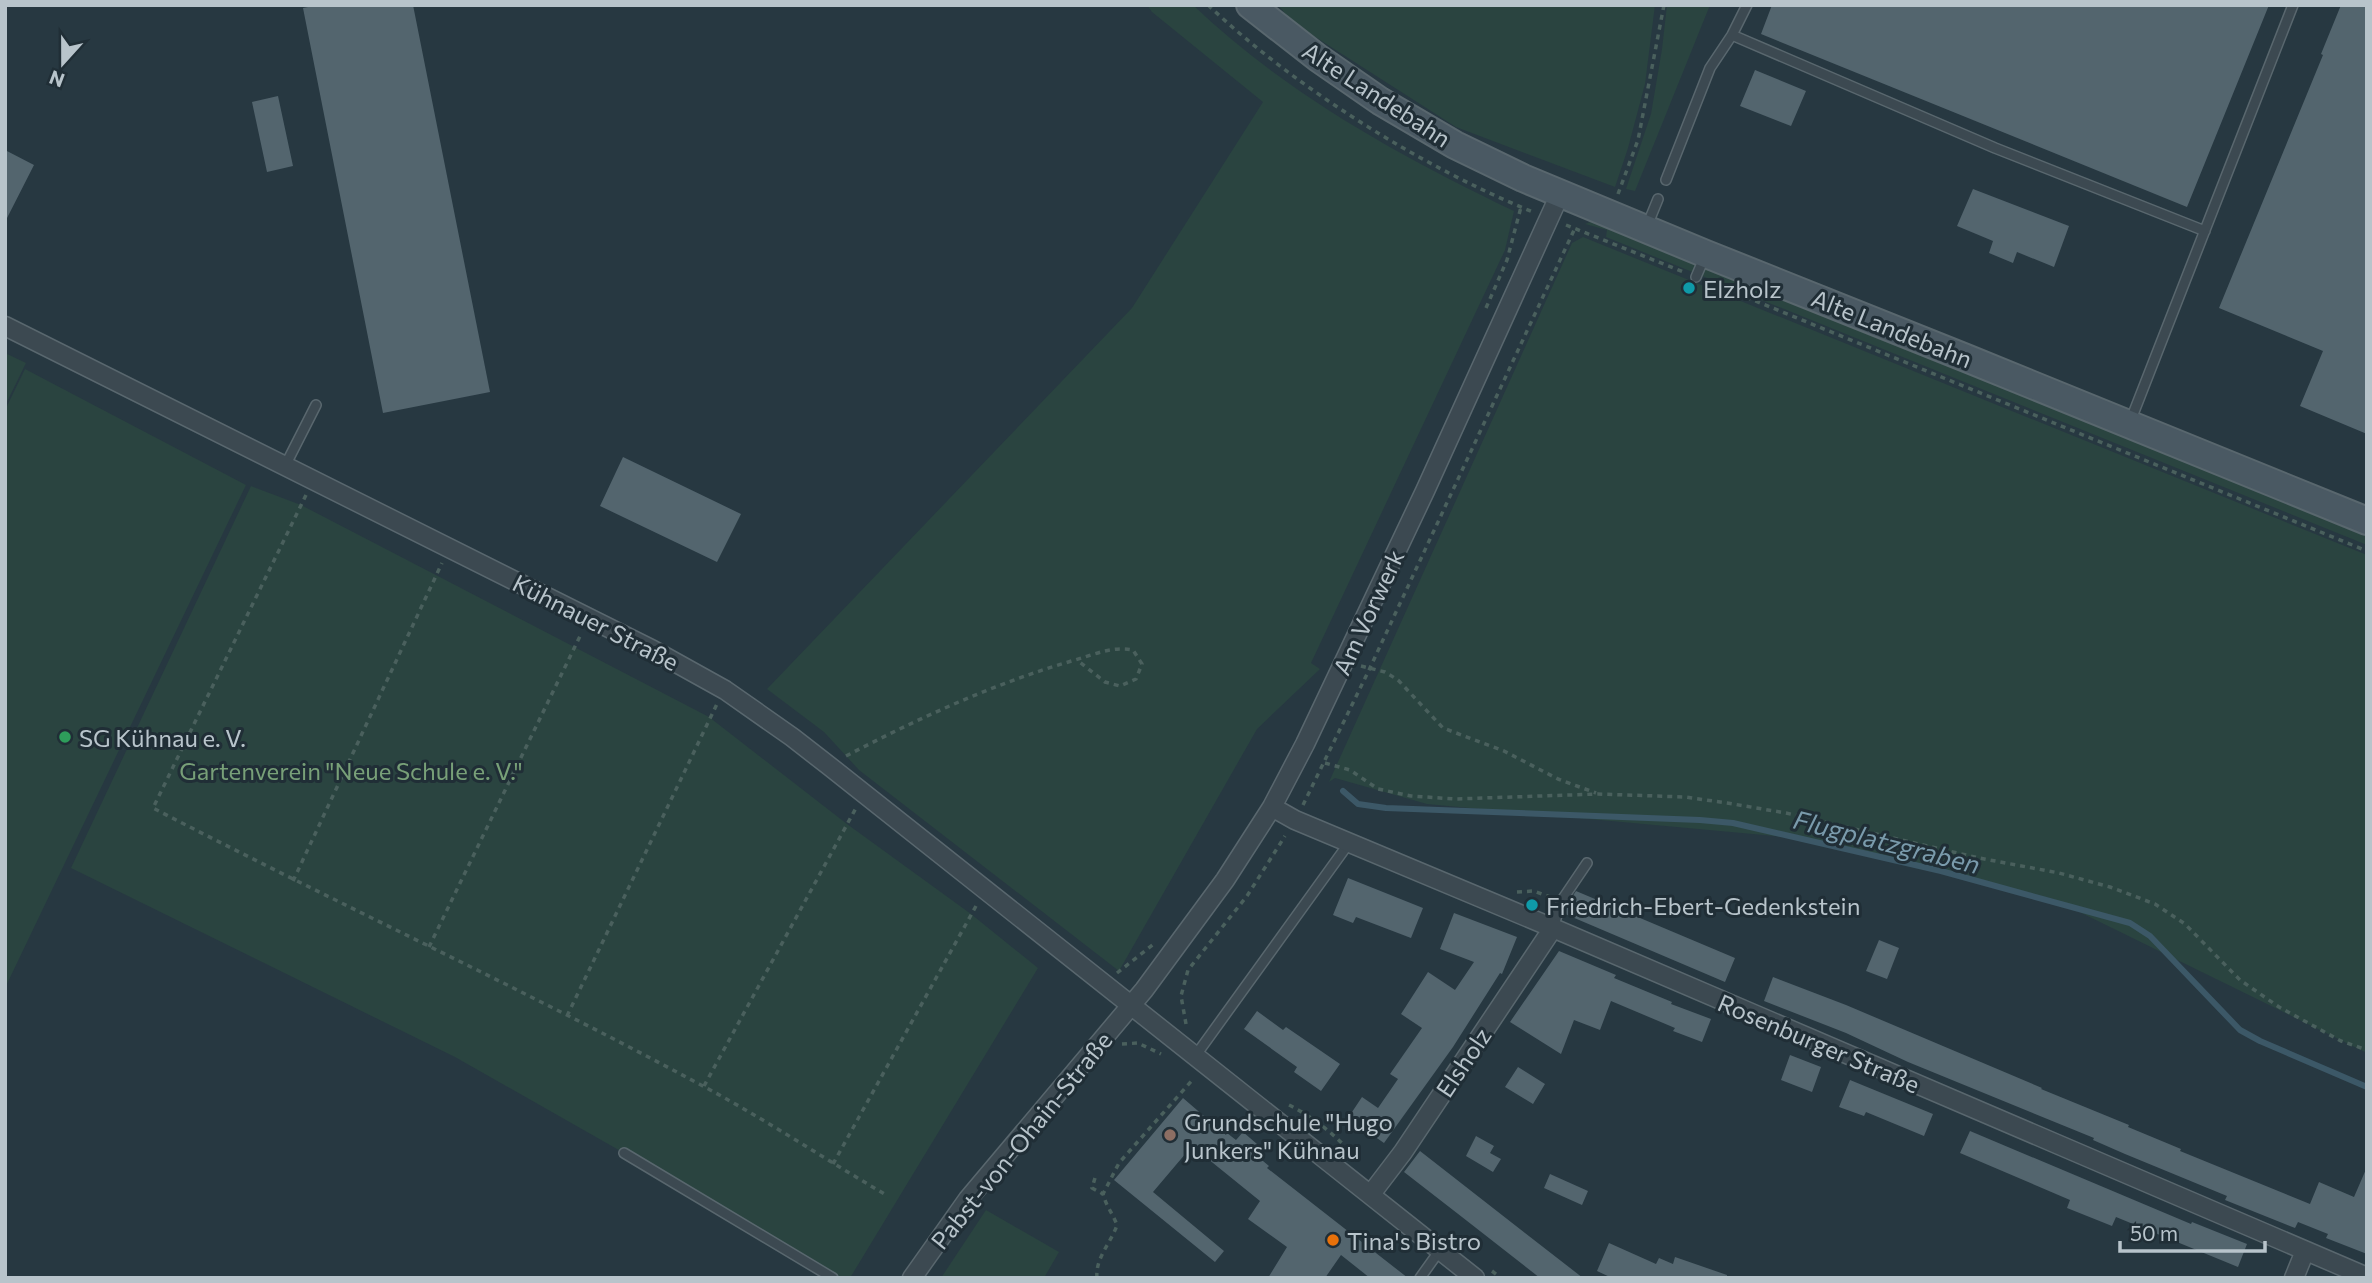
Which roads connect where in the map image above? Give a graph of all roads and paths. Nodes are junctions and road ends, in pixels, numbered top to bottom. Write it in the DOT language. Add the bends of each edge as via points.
graph roads {
  1 [pos="1250,5"];
  2 [pos="1664,5"];
  3 [pos="1747,5"];
  4 [pos="2293,5"];
  5 [pos="1731,36"];
  6 [pos="1666,180"];
  7 [pos="1560,194"];
  8 [pos="1658,199"];
  9 [pos="1521,207"];
  10 [pos="1609,214"];
  11 [pos="1645,229"];
  12 [pos="2205,231"];
  13 [pos="1485,311"];
  14 [pos="5,326"];
  15 [pos="316,405"];
  16 [pos="2129,424"];
  17 [pos="285,466"];
  18 [pos="313,480"];
  19 [pos="2367,522"];
  20 [pos="449,548"];
  21 [pos="589,618"];
  22 [pos="1345,659"];
  23 [pos="1077,660"];
  24 [pos="725,690"];
  25 [pos="1325,763"];
  26 [pos="828,765"];
  27 [pos="864,794"];
  28 [pos="1598,794"];
  29 [pos="1272,807"];
  30 [pos="1349,844"];
  31 [pos="1587,863"];
  32 [pos="293,881"];
  33 [pos="988,890"];
  34 [pos="1553,929"];
  35 [pos="1156,942"];
  36 [pos="429,947"];
  37 [pos="1104,983"];
  38 [pos="1132,1005"];
  39 [pos="567,1016"];
  40 [pos="2367,1049"];
  41 [pos="1196,1055"];
  42 [pos="1194,1079"];
  43 [pos="704,1086"];
  44 [pos="624,1153"];
  45 [pos="833,1164"];
  46 [pos="1095,1178"];
  47 [pos="1103,1194"];
  48 [pos="1371,1195"];
  49 [pos="888,1196"];
  50 [pos="1440,1250"];
  51 [pos="2305,1251"];
  52 [pos="2367,1277"];
  53 [pos="833,1278"];
  54 [pos="912,1278"];
  55 [pos="1097,1278"];
  56 [pos="1420,1278"];
  57 [pos="1475,1278"];
  58 [pos="2294,1278"];
  1 -- 7 [label="main road, Alte Landebahn" via="1318,58 1410,119 1488,162"];
  2 -- 10 [label="path" via="1638,140"];
  3 -- 5 [label="lane"];
  4 -- 12 [label="lane"];
  5 -- 6 [label="lane" via="1710,68"];
  5 -- 12 [label="lane"];
  7 -- 10 [label="main road, Alte Landebahn"];
  7 -- 22 [label="street, Am Vorwerk"];
  8 -- 11 [label="lane"];
  9 -- 13 [label="path" via="1507,260"];
  10 -- 11 [label="main road, Alte Landebahn"];
  11 -- 16 [label="main road, Alte Landebahn" via="1701,266"];
  12 -- 16 [label="lane"];
  14 -- 17 [label="street, Kühnauer Straße"];
  15 -- 17 [label="lane"];
  16 -- 19 [label="main road, Alte Landebahn"];
  17 -- 18 [label="street, Kühnauer Straße"];
  18 -- 20 [label="street, Kühnauer Straße"];
  18 -- 32 [label="path" via="153,808"];
  20 -- 21 [label="street, Kühnauer Straße"];
  20 -- 32 [label="path"];
  21 -- 24 [label="street, Kühnauer Straße"];
  21 -- 36 [label="path"];
  22 -- 28 [label="path" via="1398,680 1443,728"];
  22 -- 29 [label="street, Am Vorwerk"];
  23 -- 23 [label="path" via="1119,647 1133,650 1142,664 1136,679 1120,686 1105,682"];
  23 -- 26 [label="path" via="918,719"];
  24 -- 26 [label="street, Kühnauer Straße"];
  24 -- 39 [label="path"];
  25 -- 28 [label="path" via="1350,770 1378,789 1411,796"];
  26 -- 27 [label="street, Kühnauer Straße"];
  27 -- 33 [label="street, Kühnauer Straße"];
  27 -- 43 [label="path"];
  28 -- 40 [label="path" via="1685,797 1786,813 2110,887 2155,904 2185,924 2240,980 2279,1007 2341,1041"];
  29 -- 30 [label="street, Rosenburger Straße"];
  29 -- 38 [label="street, Am Vorwerk" via="1225,880"];
  30 -- 34 [label="street, Rosenburger Straße"];
  30 -- 41 [label="lane"];
  31 -- 34 [label="lane" via="1562,900"];
  32 -- 36 [label="path"];
  33 -- 37 [label="street, Kühnauer Straße"];
  33 -- 45 [label="path"];
  34 -- 48 [label="street, Elsholz"];
  34 -- 51 [label="street, Rosenburger Straße"];
  35 -- 37 [label="path"];
  36 -- 39 [label="path"];
  37 -- 38 [label="street, Kühnauer Straße"];
  38 -- 41 [label="street, Kühnauer Straße"];
  38 -- 54 [label="street, Pabst-von-Ohain-Straße" via="968,1199"];
  39 -- 43 [label="path"];
  41 -- 48 [label="street, Kühnauer Straße"];
  42 -- 47 [label="path" via="1119,1163"];
  43 -- 45 [label="path"];
  44 -- 53 [label="lane"];
  45 -- 49 [label="path"];
  46 -- 47 [label="path" via="1092,1188"];
  47 -- 55 [label="path" via="1117,1226 1096,1268"];
  48 -- 50 [label="street, Kühnauer Straße"];
  50 -- 56 [label="lane"];
  50 -- 57 [label="street, Kühnauer Straße"];
  51 -- 52 [label="street, Rosenburger Straße"];
  51 -- 58 [label="street"];
}
